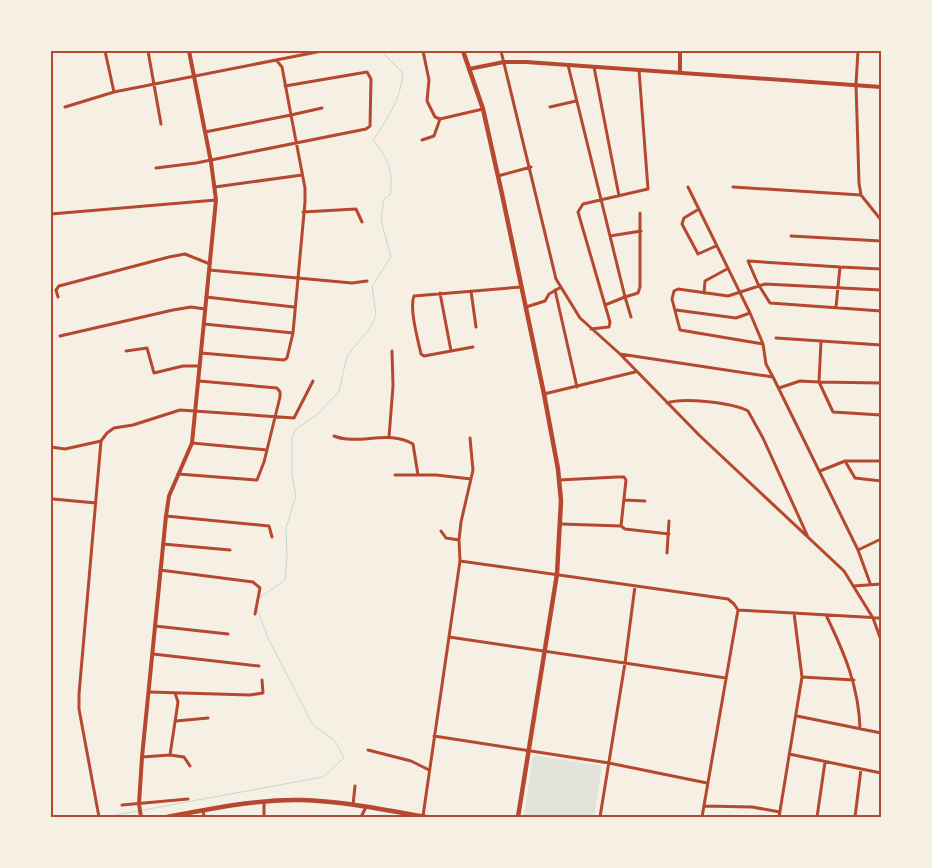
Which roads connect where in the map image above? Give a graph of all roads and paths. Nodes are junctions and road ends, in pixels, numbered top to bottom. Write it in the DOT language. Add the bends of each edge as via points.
graph roads {
  1 [pos="106,51"];
  2 [pos="148,51"];
  3 [pos="189,51"];
  4 [pos="322,51"];
  5 [pos="423,51"];
  6 [pos="463,51"];
  7 [pos="501,51"];
  8 [pos="680,51"];
  9 [pos="858,51"];
  10 [pos="276,60"];
  11 [pos="504,62"];
  12 [pos="568,65"];
  13 [pos="594,67"];
  14 [pos="469,69"];
  15 [pos="639,69"];
  16 [pos="680,72"];
  17 [pos="194,77"];
  18 [pos="153,84"];
  19 [pos="856,84"];
  20 [pos="285,86"];
  21 [pos="881,87"];
  22 [pos="114,92"];
  23 [pos="576,101"];
  24 [pos="65,106"];
  25 [pos="322,108"];
  26 [pos="550,108"];
  27 [pos="483,109"];
  28 [pos="291,115"];
  29 [pos="440,119"];
  30 [pos="161,124"];
  31 [pos="205,132"];
  32 [pos="422,140"];
  33 [pos="297,144"];
  34 [pos="210,159"];
  35 [pos="531,167"];
  36 [pos="156,168"];
  37 [pos="302,175"];
  38 [pos="498,176"];
  39 [pos="215,187"];
  40 [pos="688,187"];
  41 [pos="733,187"];
  42 [pos="860,195"];
  43 [pos="620,196"];
  44 [pos="216,200"];
  45 [pos="600,200"];
  46 [pos="699,209"];
  47 [pos="302,212"];
  48 [pos="640,213"];
  49 [pos="51,214"];
  50 [pos="881,220"];
  51 [pos="362,222"];
  52 [pos="641,231"];
  53 [pos="610,236"];
  54 [pos="791,236"];
  55 [pos="881,241"];
  56 [pos="716,246"];
  57 [pos="210,264"];
  58 [pos="840,267"];
  59 [pos="727,268"];
  60 [pos="881,269"];
  61 [pos="209,270"];
  62 [pos="297,277"];
  63 [pos="367,281"];
  64 [pos="758,284"];
  65 [pos="521,287"];
  66 [pos="838,287"];
  67 [pos="561,288"];
  68 [pos="555,290"];
  69 [pos="881,290"];
  70 [pos="471,291"];
  71 [pos="739,292"];
  72 [pos="440,293"];
  73 [pos="704,293"];
  74 [pos="58,297"];
  75 [pos="206,297"];
  76 [pos="625,297"];
  77 [pos="605,305"];
  78 [pos="294,307"];
  79 [pos="836,307"];
  80 [pos="525,308"];
  81 [pos="205,309"];
  82 [pos="676,310"];
  83 [pos="881,311"];
  84 [pos="750,313"];
  85 [pos="631,317"];
  86 [pos="204,324"];
  87 [pos="476,328"];
  88 [pos="591,330"];
  89 [pos="293,333"];
  90 [pos="60,336"];
  91 [pos="776,338"];
  92 [pos="821,341"];
  93 [pos="763,344"];
  94 [pos="881,345"];
  95 [pos="473,347"];
  96 [pos="392,351"];
  97 [pos="450,351"];
  98 [pos="126,352"];
  99 [pos="201,353"];
  100 [pos="620,354"];
  101 [pos="200,366"];
  102 [pos="635,372"];
  103 [pos="773,377"];
  104 [pos="199,381"];
  105 [pos="313,381"];
  106 [pos="819,382"];
  107 [pos="881,384"];
  108 [pos="577,387"];
  109 [pos="779,388"];
  110 [pos="544,394"];
  111 [pos="667,403"];
  112 [pos="196,410"];
  113 [pos="881,415"];
  114 [pos="274,418"];
  115 [pos="334,436"];
  116 [pos="389,437"];
  117 [pos="470,438"];
  118 [pos="101,441"];
  119 [pos="192,443"];
  120 [pos="51,446"];
  121 [pos="267,450"];
  122 [pos="845,461"];
  123 [pos="881,461"];
  124 [pos="820,471"];
  125 [pos="178,474"];
  126 [pos="395,475"];
  127 [pos="418,475"];
  128 [pos="471,479"];
  129 [pos="559,480"];
  130 [pos="881,481"];
  131 [pos="53,499"];
  132 [pos="625,500"];
  133 [pos="645,500"];
  134 [pos="96,503"];
  135 [pos="166,516"];
  136 [pos="669,521"];
  137 [pos="561,524"];
  138 [pos="621,526"];
  139 [pos="441,531"];
  140 [pos="668,534"];
  141 [pos="272,537"];
  142 [pos="809,539"];
  143 [pos="881,539"];
  144 [pos="459,540"];
  145 [pos="163,544"];
  146 [pos="230,550"];
  147 [pos="858,550"];
  148 [pos="667,553"];
  149 [pos="460,561"];
  150 [pos="160,570"];
  151 [pos="557,574"];
  152 [pos="870,583"];
  153 [pos="881,584"];
  154 [pos="635,586"];
  155 [pos="854,586"];
  156 [pos="738,610"];
  157 [pos="794,613"];
  158 [pos="255,614"];
  159 [pos="826,615"];
  160 [pos="873,618"];
  161 [pos="881,618"];
  162 [pos="156,626"];
  163 [pos="228,634"];
  164 [pos="448,637"];
  165 [pos="881,640"];
  166 [pos="544,650"];
  167 [pos="153,654"];
  168 [pos="625,663"];
  169 [pos="258,666"];
  170 [pos="802,677"];
  171 [pos="726,678"];
  172 [pos="262,680"];
  173 [pos="854,680"];
  174 [pos="149,692"];
  175 [pos="175,693"];
  176 [pos="797,716"];
  177 [pos="208,718"];
  178 [pos="176,721"];
  179 [pos="860,729"];
  180 [pos="881,733"];
  181 [pos="434,736"];
  182 [pos="368,750"];
  183 [pos="529,750"];
  184 [pos="789,754"];
  185 [pos="170,755"];
  186 [pos="142,757"];
  187 [pos="825,762"];
  188 [pos="609,763"];
  189 [pos="190,766"];
  190 [pos="861,769"];
  191 [pos="430,770"];
  192 [pos="881,773"];
  193 [pos="707,783"];
  194 [pos="355,786"];
  195 [pos="188,799"];
  196 [pos="264,802"];
  197 [pos="122,805"];
  198 [pos="353,805"];
  199 [pos="139,806"];
  200 [pos="704,806"];
  201 [pos="366,807"];
  202 [pos="203,810"];
  203 [pos="141,815"];
  204 [pos="779,815"];
  205 [pos="99,816"];
  206 [pos="425,816"];
  207 [pos="167,817"];
  208 [pos="204,817"];
  209 [pos="264,817"];
  210 [pos="361,817"];
  211 [pos="518,817"];
  212 [pos="600,817"];
  213 [pos="702,817"];
  214 [pos="817,817"];
  215 [pos="855,817"];
  1 -- 22 [label="street"];
  2 -- 18 [label="street"];
  3 -- 17 [label="street"];
  4 -- 10 [label="street"];
  5 -- 29 [label="street" via="429,80 428,104 432,114"];
  6 -- 14 [label="main road"];
  7 -- 11 [label="street"];
  8 -- 16 [label="street"];
  9 -- 19 [label="street"];
  10 -- 17 [label="street"];
  10 -- 20 [label="street" via="282,67"];
  11 -- 12 [label="street"];
  11 -- 14 [label="street"];
  11 -- 35 [label="street"];
  12 -- 13 [label="street"];
  12 -- 23 [label="street"];
  13 -- 15 [label="street"];
  13 -- 43 [label="street"];
  14 -- 27 [label="main road"];
  15 -- 16 [label="street"];
  15 -- 43 [label="street" via="649,187"];
  16 -- 19 [label="street"];
  17 -- 18 [label="street"];
  17 -- 31 [label="street"];
  18 -- 22 [label="street"];
  18 -- 30 [label="street"];
  19 -- 21 [label="street"];
  19 -- 42 [label="street"];
  20 -- 28 [label="street"];
  20 -- 33 [label="street" via="360,72 368,73 371,78 371,121 368,128"];
  22 -- 24 [label="street"];
  23 -- 26 [label="street"];
  23 -- 45 [label="street"];
  25 -- 28 [label="street"];
  27 -- 29 [label="street"];
  27 -- 38 [label="main road"];
  28 -- 31 [label="street"];
  28 -- 33 [label="street"];
  29 -- 32 [label="street" via="434,136"];
  31 -- 34 [label="street"];
  33 -- 34 [label="street"];
  33 -- 37 [label="street"];
  34 -- 36 [label="street"];
  34 -- 39 [label="street"];
  35 -- 38 [label="street"];
  35 -- 67 [label="street" via="556,279"];
  37 -- 39 [label="street"];
  37 -- 47 [label="street" via="305,196"];
  38 -- 65 [label="main road"];
  39 -- 44 [label="street"];
  40 -- 46 [label="street"];
  41 -- 42 [label="street"];
  42 -- 50 [label="street"];
  43 -- 45 [label="street"];
  44 -- 49 [label="street"];
  44 -- 57 [label="street"];
  45 -- 53 [label="street"];
  45 -- 77 [label="street" via="583,204 578,212"];
  46 -- 56 [label="street"];
  46 -- 56 [label="street" via="684,218 682,224 698,254"];
  47 -- 51 [label="street" via="356,209"];
  47 -- 62 [label="street"];
  48 -- 52 [label="street"];
  52 -- 53 [label="street"];
  52 -- 76 [label="street" via="640,287 638,293"];
  53 -- 76 [label="street"];
  54 -- 55 [label="street"];
  56 -- 59 [label="street"];
  57 -- 61 [label="street"];
  57 -- 74 [label="street" via="185,254 169,257 59,286 56,290"];
  58 -- 60 [label="street"];
  58 -- 64 [label="street" via="748,261"];
  58 -- 66 [label="street"];
  59 -- 71 [label="street"];
  59 -- 73 [label="street" via="705,281"];
  61 -- 62 [label="street"];
  61 -- 75 [label="street"];
  62 -- 63 [label="street" via="352,283"];
  62 -- 78 [label="street"];
  64 -- 66 [label="street"];
  64 -- 71 [label="street"];
  64 -- 79 [label="street" via="770,303"];
  65 -- 70 [label="street"];
  65 -- 80 [label="main road"];
  66 -- 69 [label="street"];
  66 -- 79 [label="street"];
  67 -- 68 [label="street"];
  67 -- 88 [label="street"];
  68 -- 80 [label="street" via="544,301"];
  68 -- 108 [label="street"];
  70 -- 72 [label="street"];
  70 -- 87 [label="street"];
  71 -- 73 [label="street" via="728,296"];
  71 -- 84 [label="street"];
  72 -- 97 [label="street"];
  72 -- 97 [label="street" via="413,298 421,351 425,357"];
  73 -- 82 [label="street" via="676,290 672,299"];
  75 -- 78 [label="street"];
  75 -- 81 [label="street"];
  76 -- 77 [label="street"];
  76 -- 85 [label="street"];
  77 -- 88 [label="street" via="610,326"];
  78 -- 89 [label="street"];
  79 -- 83 [label="street"];
  80 -- 110 [label="main road"];
  81 -- 86 [label="street"];
  81 -- 90 [label="street" via="180,308"];
  82 -- 84 [label="street" via="736,318"];
  82 -- 93 [label="street" via="682,332"];
  84 -- 93 [label="street"];
  86 -- 89 [label="street"];
  86 -- 99 [label="street"];
  88 -- 100 [label="street"];
  89 -- 99 [label="street" via="290,353 284,360"];
  91 -- 92 [label="street"];
  92 -- 94 [label="street"];
  92 -- 106 [label="street"];
  93 -- 103 [label="street" via="766,364"];
  95 -- 97 [label="street"];
  96 -- 116 [label="street"];
  98 -- 101 [label="street" via="147,348 154,373 183,366"];
  99 -- 101 [label="street"];
  100 -- 102 [label="street"];
  100 -- 103 [label="street"];
  101 -- 104 [label="street"];
  102 -- 108 [label="street"];
  102 -- 111 [label="street"];
  103 -- 109 [label="street"];
  104 -- 112 [label="street"];
  104 -- 114 [label="street" via="280,389"];
  105 -- 114 [label="street" via="297,416"];
  106 -- 107 [label="street"];
  106 -- 109 [label="street" via="800,381"];
  106 -- 113 [label="street" via="834,412"];
  108 -- 110 [label="street"];
  109 -- 124 [label="street"];
  110 -- 129 [label="main road"];
  111 -- 142 [label="street"];
  111 -- 142 [label="street" via="683,399 748,411"];
  112 -- 114 [label="street"];
  112 -- 118 [label="street" via="180,410 114,428"];
  112 -- 119 [label="street"];
  114 -- 121 [label="street"];
  115 -- 116 [label="street"];
  116 -- 127 [label="street" via="402,438 413,444"];
  117 -- 128 [label="street"];
  118 -- 120 [label="street" via="65,449"];
  118 -- 134 [label="street"];
  119 -- 121 [label="street"];
  119 -- 125 [label="street"];
  121 -- 125 [label="street" via="257,480"];
  122 -- 123 [label="street"];
  122 -- 124 [label="street"];
  122 -- 130 [label="street" via="855,478"];
  124 -- 147 [label="street"];
  125 -- 135 [label="street" via="169,496"];
  126 -- 127 [label="street"];
  127 -- 128 [label="street"];
  128 -- 144 [label="street"];
  129 -- 132 [label="street" via="624,477"];
  129 -- 137 [label="main road"];
  131 -- 134 [label="street"];
  132 -- 133 [label="street"];
  132 -- 138 [label="street"];
  134 -- 205 [label="street" via="79,708"];
  135 -- 141 [label="street" via="269,526"];
  135 -- 145 [label="street"];
  136 -- 140 [label="street"];
  137 -- 138 [label="street"];
  137 -- 151 [label="main road"];
  138 -- 140 [label="street"];
  139 -- 144 [label="street" via="446,538"];
  140 -- 148 [label="street"];
  142 -- 155 [label="street" via="844,571"];
  143 -- 147 [label="street"];
  144 -- 149 [label="street"];
  145 -- 146 [label="street"];
  145 -- 150 [label="street"];
  147 -- 152 [label="street"];
  149 -- 151 [label="street"];
  149 -- 164 [label="street"];
  150 -- 158 [label="street" via="253,582 260,588"];
  150 -- 162 [label="street"];
  151 -- 154 [label="street"];
  151 -- 166 [label="main road"];
  152 -- 153 [label="street"];
  152 -- 155 [label="street"];
  154 -- 156 [label="street" via="728,599"];
  154 -- 168 [label="street"];
  155 -- 160 [label="street"];
  156 -- 157 [label="street"];
  156 -- 171 [label="street"];
  157 -- 159 [label="street"];
  157 -- 170 [label="street"];
  159 -- 160 [label="street"];
  159 -- 173 [label="street"];
  160 -- 161 [label="street"];
  160 -- 165 [label="street"];
  162 -- 163 [label="street"];
  162 -- 167 [label="street"];
  164 -- 166 [label="street"];
  164 -- 181 [label="street"];
  166 -- 168 [label="street"];
  166 -- 183 [label="main road"];
  167 -- 169 [label="street"];
  167 -- 174 [label="street"];
  168 -- 171 [label="street"];
  168 -- 188 [label="street"];
  170 -- 173 [label="street"];
  170 -- 176 [label="street"];
  171 -- 193 [label="street"];
  172 -- 175 [label="street" via="264,692 256,695"];
  173 -- 179 [label="street" via="860,704"];
  174 -- 175 [label="street"];
  174 -- 186 [label="street"];
  175 -- 178 [label="street" via="178,702"];
  176 -- 179 [label="street"];
  176 -- 184 [label="street"];
  177 -- 178 [label="street"];
  178 -- 185 [label="street"];
  179 -- 180 [label="street"];
  181 -- 183 [label="street"];
  181 -- 191 [label="street"];
  182 -- 191 [label="street" via="411,761"];
  183 -- 188 [label="street"];
  183 -- 211 [label="main road"];
  184 -- 187 [label="street"];
  184 -- 204 [label="street"];
  185 -- 186 [label="street"];
  185 -- 189 [label="street" via="184,757"];
  186 -- 199 [label="street"];
  187 -- 190 [label="street"];
  187 -- 214 [label="street"];
  188 -- 193 [label="street"];
  188 -- 212 [label="street"];
  190 -- 192 [label="street"];
  190 -- 215 [label="street"];
  191 -- 206 [label="street"];
  193 -- 200 [label="street"];
  194 -- 198 [label="street"];
  195 -- 199 [label="street"];
  196 -- 198 [label="main road" via="300,800"];
  196 -- 202 [label="main road"];
  196 -- 209 [label="street"];
  197 -- 199 [label="street"];
  198 -- 201 [label="main road"];
  199 -- 203 [label="street"];
  200 -- 204 [label="street" via="752,807"];
  200 -- 213 [label="street"];
  201 -- 206 [label="main road"];
  201 -- 210 [label="street"];
  202 -- 207 [label="main road"];
  202 -- 208 [label="street"];
}
